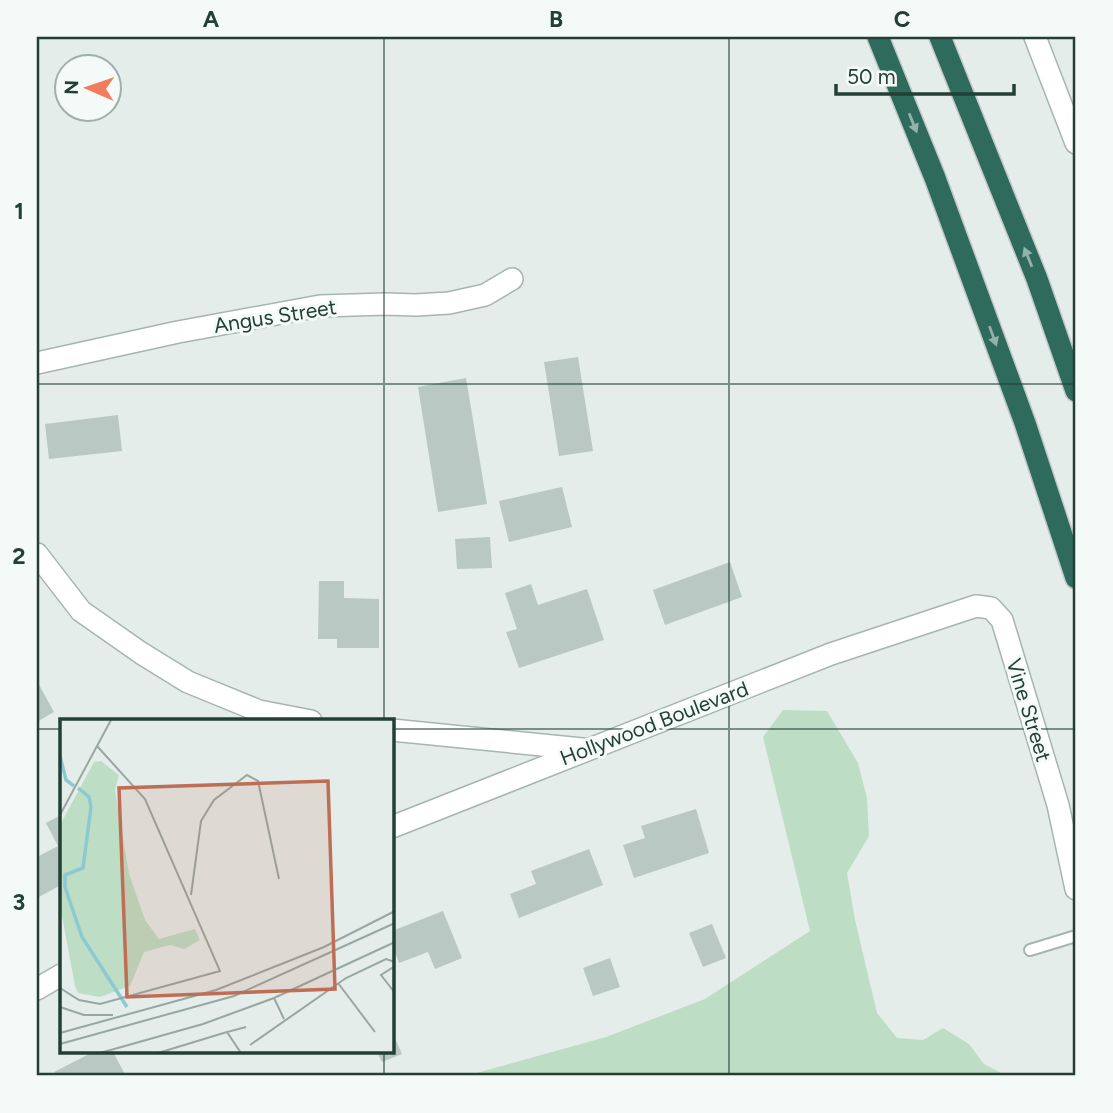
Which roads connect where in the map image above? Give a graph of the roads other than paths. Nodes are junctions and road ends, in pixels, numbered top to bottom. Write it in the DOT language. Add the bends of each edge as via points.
graph roads {
  1 [pos="878,37"];
  2 [pos="940,37"];
  3 [pos="1035,37"];
  4 [pos="1076,143"];
  5 [pos="512,279"];
  6 [pos="37,363"];
  7 [pos="1076,390"];
  8 [pos="37,554"];
  9 [pos="1076,578"];
  10 [pos="918,625"];
  11 [pos="301,719"];
  12 [pos="394,730"];
  13 [pos="586,749"];
  14 [pos="394,826"];
  15 [pos="1076,889"];
  16 [pos="1076,936"];
  17 [pos="1030,950"];
  18 [pos="60,976"];
  19 [pos="37,989"];
  1 -- 9 [label="highway, one-way" via="1025,423"];
  7 -- 2 [label="highway, one-way" via="1037,279"];
  3 -- 4 [label="street"];
  5 -- 6 [label="street, Angus Street" via="485,295 449,303 320,306"];
  8 -- 11 [label="street" via="81,611 152,661 188,682 259,711"];
  10 -- 13 [label="street, Hollywood Boulevard"];
  10 -- 15 [label="street, Vine Street" via="976,606 991,608 1002,620 1058,805"];
  12 -- 13 [label="street"];
  13 -- 14 [label="street, Hollywood Boulevard"];
  16 -- 17 [label="lane"];
  18 -- 19 [label="street"];
}
